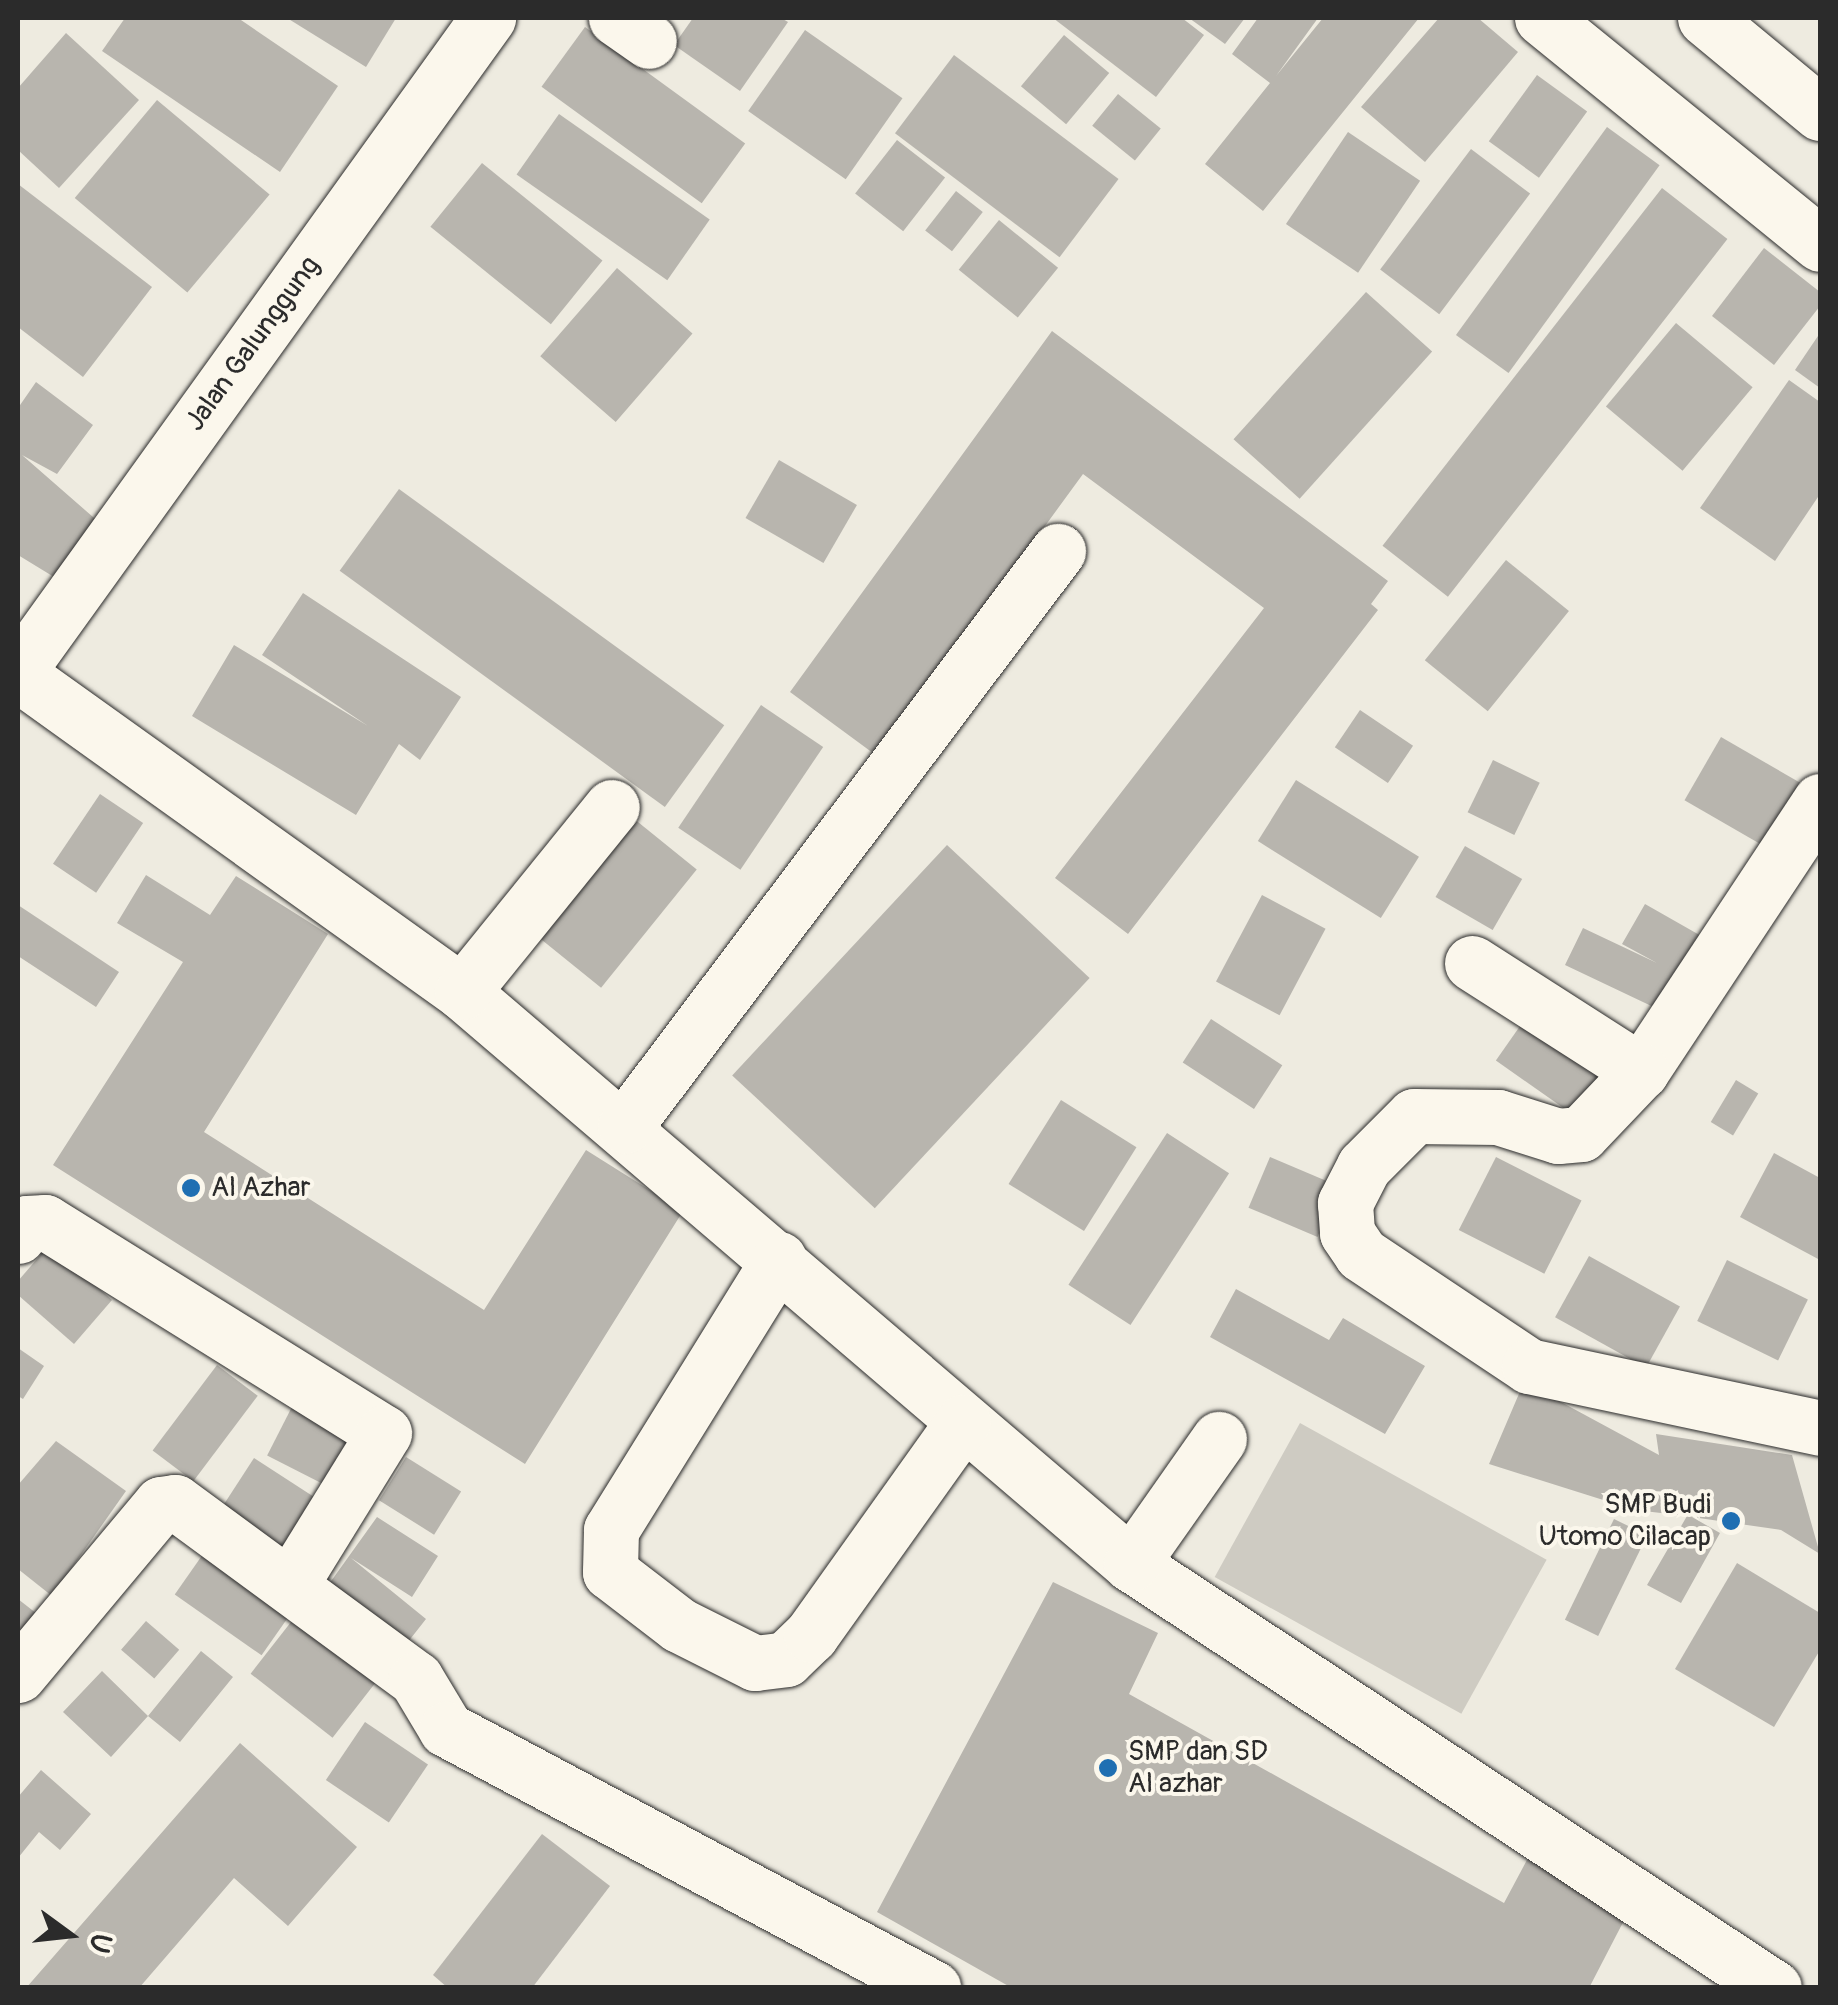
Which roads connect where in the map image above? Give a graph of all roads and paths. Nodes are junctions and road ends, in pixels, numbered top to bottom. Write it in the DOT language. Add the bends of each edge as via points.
graph roads {
  1 [pos="488,18"];
  2 [pos="1542,18"];
  3 [pos="1705,18"];
  4 [pos="1820,114"];
  5 [pos="1820,244"];
  6 [pos="1058,551"];
  7 [pos="18,672"];
  8 [pos="1820,801"];
  9 [pos="612,808"];
  10 [pos="1472,963"];
  11 [pos="462,992"];
  12 [pos="1641,1071"];
  13 [pos="625,1126"];
  14 [pos="18,1236"];
  15 [pos="779,1259"];
  16 [pos="963,1422"];
  17 [pos="1820,1428"];
  18 [pos="1218,1439"];
  19 [pos="1131,1564"];
  20 [pos="290,1585"];
  21 [pos="18,1675"];
  22 [pos="933,1988"];
  23 [pos="1774,1988"];
  1 -- 7 [label="street, Jalan Galunggung"];
  2 -- 5 [label="street"];
  3 -- 4 [label="street"];
  6 -- 13 [label="street"];
  7 -- 11 [label="street"];
  8 -- 12 [label="street"];
  9 -- 11 [label="street"];
  10 -- 12 [label="street"];
  11 -- 13 [label="street"];
  12 -- 17 [label="street" via="1581,1134 1558,1136 1498,1117 1414,1116 1364,1166 1344,1203 1347,1233 1361,1254 1401,1284 1528,1366"];
  13 -- 15 [label="street"];
  14 -- 20 [label="street" via="27,1223 45,1222 384,1433"];
  15 -- 16 [label="street"];
  15 -- 16 [label="street" via="611,1530 610,1572 679,1624 754,1662 786,1660 811,1635"];
  16 -- 19 [label="street"];
  18 -- 19 [label="street"];
  19 -- 23 [label="street"];
  20 -- 21 [label="street" via="184,1505 161,1504"];
  20 -- 22 [label="street" via="416,1679 446,1729"];
}
